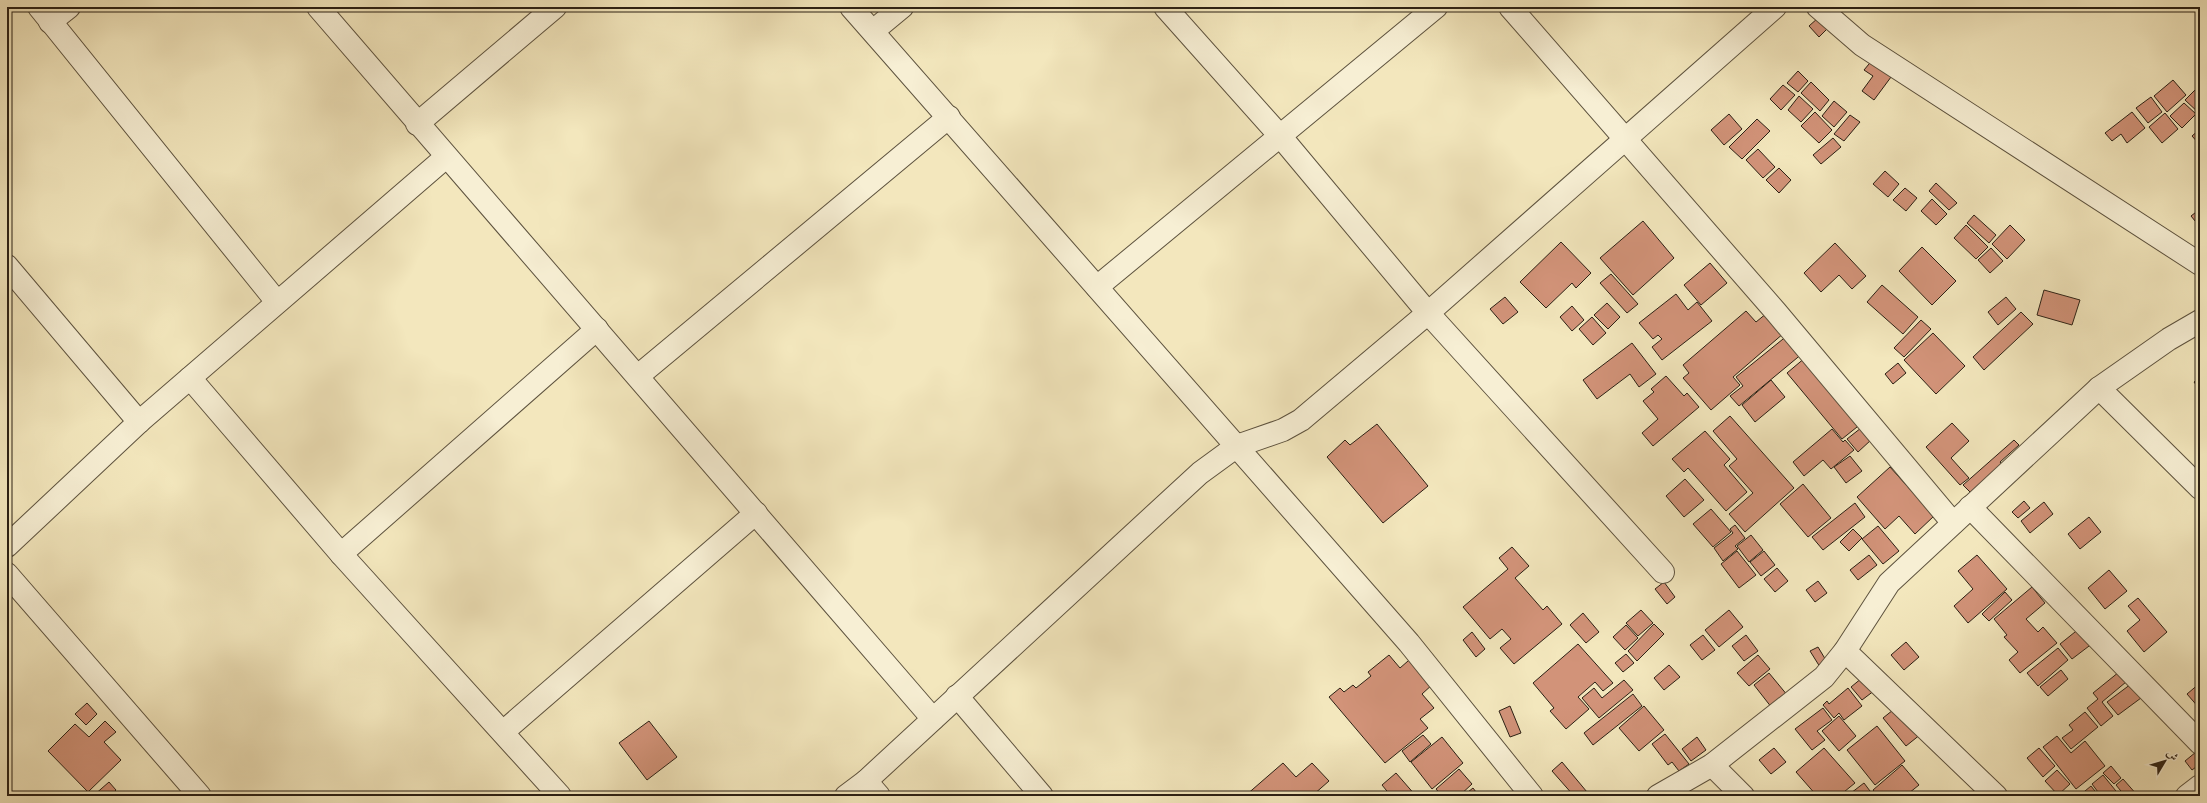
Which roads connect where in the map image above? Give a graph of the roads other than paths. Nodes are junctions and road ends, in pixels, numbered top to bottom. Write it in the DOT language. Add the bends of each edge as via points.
graph roads {
  1 [pos="69,7"];
  2 [pos="318,7"];
  3 [pos="555,7"];
  4 [pos="851,7"];
  5 [pos="902,7"];
  6 [pos="1165,7"];
  7 [pos="1436,7"];
  8 [pos="1510,7"];
  9 [pos="1775,7"];
  10 [pos="1818,7"];
  11 [pos="45,14"];
  12 [pos="873,31"];
  13 [pos="949,117"];
  14 [pos="417,124"];
  15 [pos="1281,137"];
  16 [pos="1624,140"];
  17 [pos="446,157"];
  18 [pos="2200,264"];
  19 [pos="7,266"];
  20 [pos="1098,287"];
  21 [pos="277,302"];
  22 [pos="1428,313"];
  23 [pos="2200,321"];
  24 [pos="597,329"];
  25 [pos="638,376"];
  26 [pos="190,378"];
  27 [pos="2099,388"];
  28 [pos="139,422"];
  29 [pos="1237,446"];
  30 [pos="2200,488"];
  31 [pos="1970,507"];
  32 [pos="756,513"];
  33 [pos="1953,523"];
  34 [pos="7,546"];
  35 [pos="341,554"];
  36 [pos="1663,572"];
  37 [pos="7,574"];
  38 [pos="1845,651"];
  39 [pos="958,696"];
  40 [pos="933,719"];
  41 [pos="503,732"];
  42 [pos="2200,743"];
  43 [pos="1712,765"];
  44 [pos="2200,786"];
  45 [pos="873,788"];
  46 [pos="200,796"];
  47 [pos="560,796"];
  48 [pos="846,796"];
  49 [pos="1042,796"];
  50 [pos="1532,796"];
  51 [pos="1658,796"];
  52 [pos="1742,796"];
  53 [pos="1996,796"];
  54 [pos="2187,796"];
  1 -- 11 [label="street"];
  2 -- 14 [label="street"];
  3 -- 14 [label="street"];
  4 -- 12 [label="street"];
  5 -- 12 [label="street"];
  6 -- 15 [label="street"];
  7 -- 15 [label="street"];
  8 -- 16 [label="street"];
  9 -- 16 [label="street"];
  10 -- 18 [label="street" via="1862,45"];
  11 -- 21 [label="street"];
  12 -- 13 [label="street"];
  13 -- 20 [label="street"];
  13 -- 25 [label="street"];
  14 -- 17 [label="street"];
  15 -- 20 [label="street"];
  15 -- 22 [label="street"];
  16 -- 22 [label="street"];
  16 -- 33 [label="street" via="1776,312"];
  17 -- 21 [label="street"];
  17 -- 24 [label="street"];
  19 -- 28 [label="street"];
  20 -- 29 [label="street"];
  21 -- 26 [label="street"];
  22 -- 29 [label="street" via="1301,420 1283,430"];
  22 -- 36 [label="street"];
  23 -- 27 [label="street" via="2168,339"];
  24 -- 25 [label="street"];
  24 -- 35 [label="street"];
  25 -- 32 [label="street"];
  26 -- 28 [label="street"];
  26 -- 35 [label="street"];
  27 -- 30 [label="street"];
  27 -- 31 [label="street"];
  28 -- 34 [label="street"];
  29 -- 39 [label="street" via="1200,473"];
  29 -- 50 [label="street" via="1409,643"];
  31 -- 33 [label="street"];
  31 -- 42 [label="street"];
  32 -- 40 [label="street"];
  32 -- 41 [label="street"];
  33 -- 38 [label="street" via="1889,583"];
  35 -- 41 [label="street"];
  37 -- 46 [label="street"];
  38 -- 43 [label="street" via="1824,677"];
  38 -- 53 [label="street"];
  39 -- 40 [label="street"];
  39 -- 49 [label="street"];
  40 -- 45 [label="street"];
  41 -- 47 [label="street"];
  43 -- 51 [label="street"];
  43 -- 52 [label="street"];
  44 -- 54 [label="street"];
  45 -- 48 [label="street"];
}
